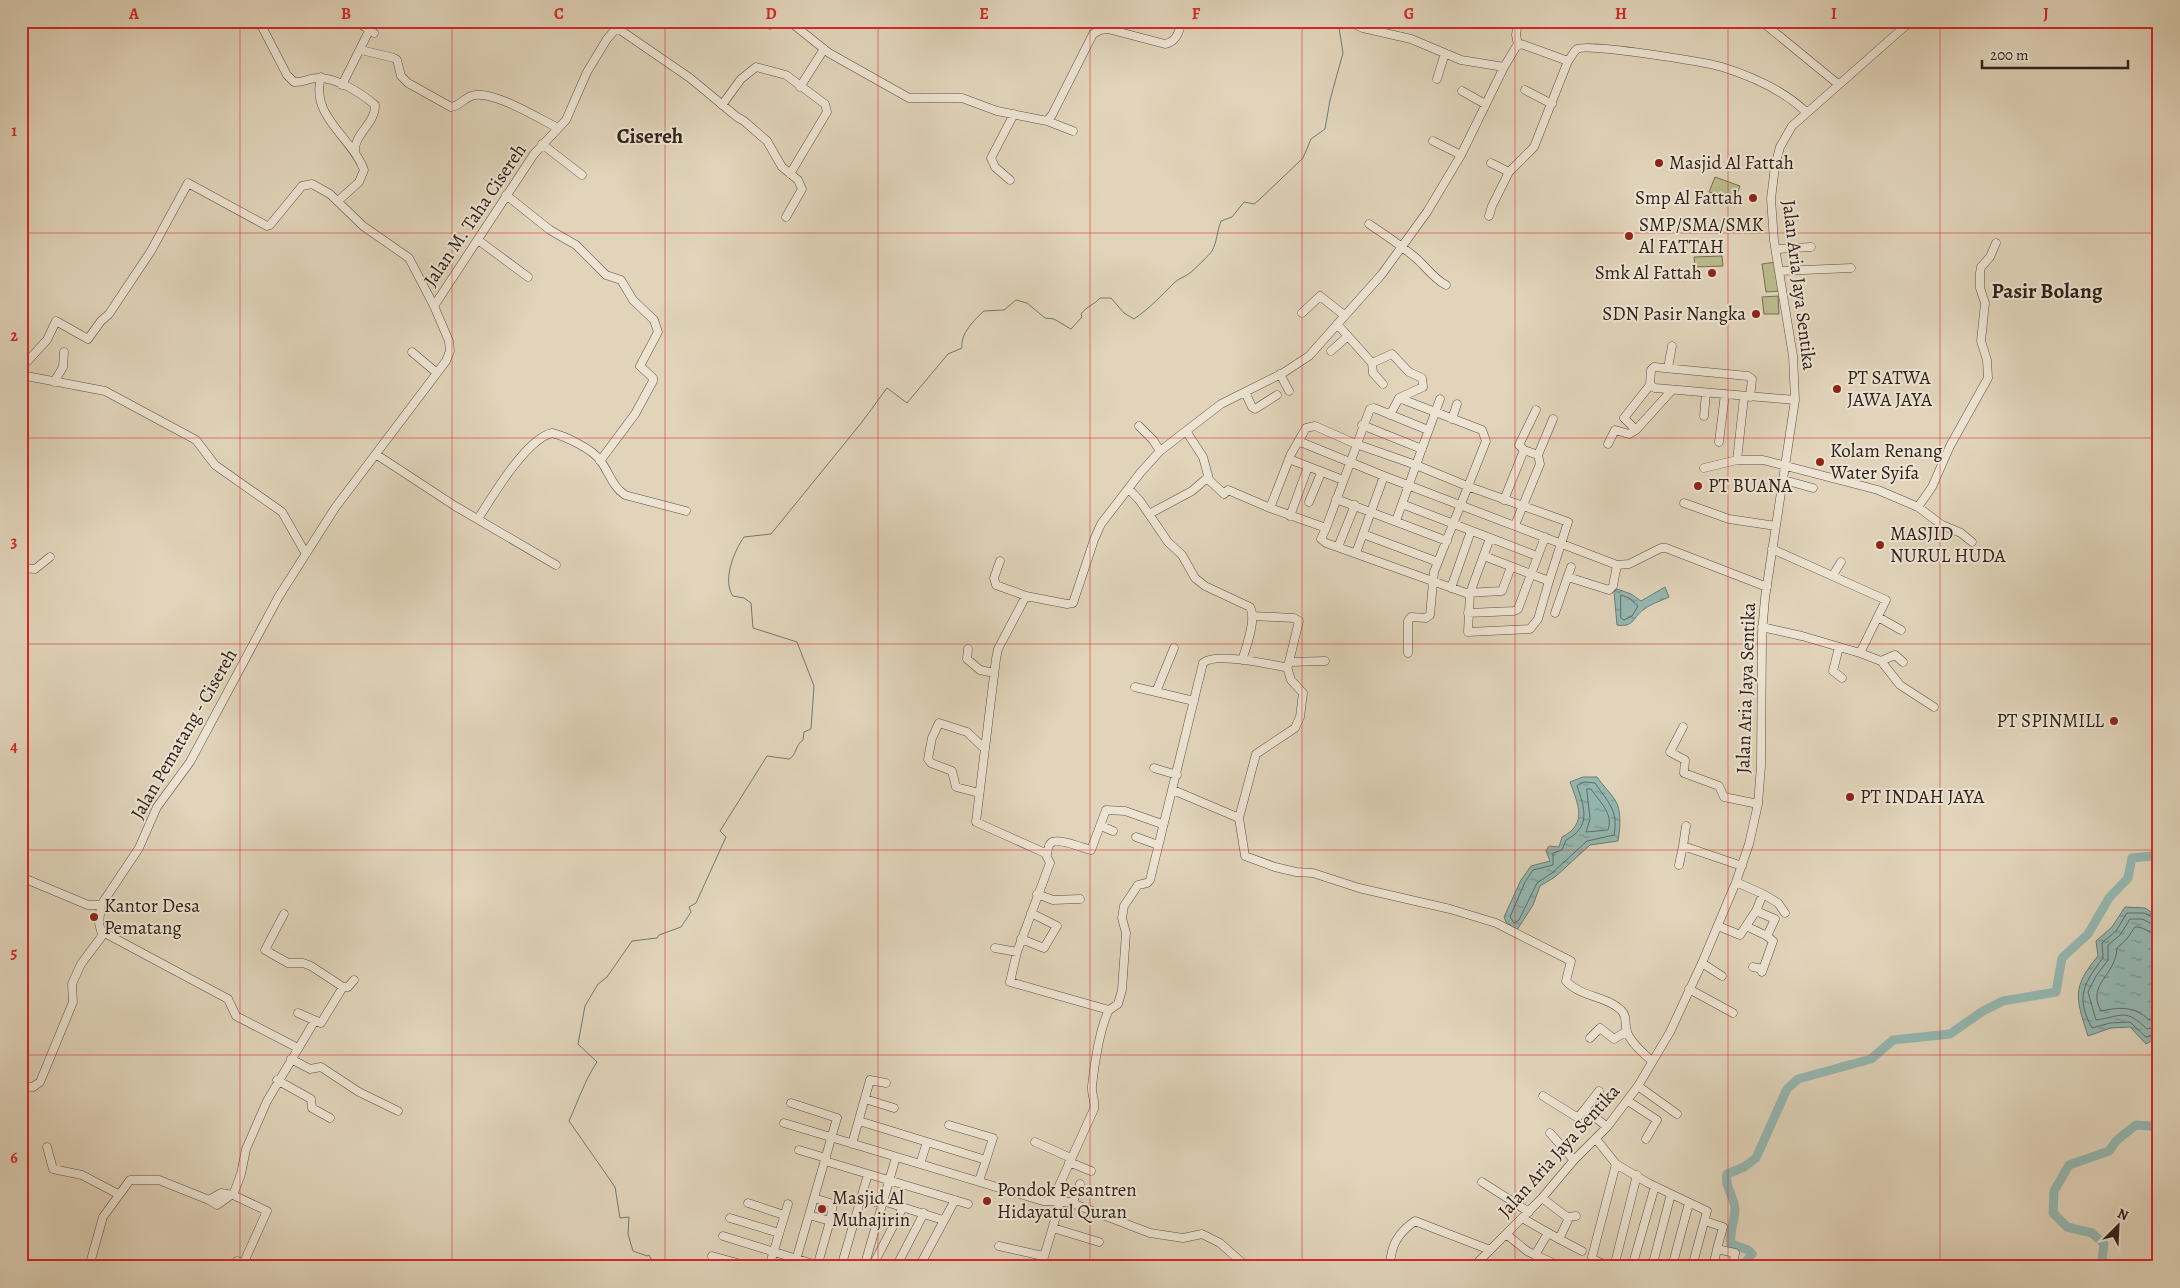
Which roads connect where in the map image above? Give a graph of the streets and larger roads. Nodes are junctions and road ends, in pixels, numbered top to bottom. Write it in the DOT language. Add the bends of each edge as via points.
graph roads {
  1 [pos="259,21"];
  2 [pos="356,21"];
  3 [pos="374,21"];
  4 [pos="607,21"];
  5 [pos="623,21"];
  6 [pos="789,21"];
  7 [pos="1182,21"];
  8 [pos="1347,21"];
  9 [pos="1518,21"];
  10 [pos="1761,21"];
  11 [pos="1911,21"];
  12 [pos="799,24"];
  13 [pos="617,28"];
  14 [pos="372,32"];
  15 [pos="1518,45"];
  16 [pos="824,49"];
  17 [pos="361,50"];
  18 [pos="1445,53"];
  19 [pos="1568,61"];
  20 [pos="1504,67"];
  21 [pos="320,78"];
  22 [pos="1437,79"];
  23 [pos="1838,84"];
  24 [pos="342,85"];
  25 [pos="800,87"];
  26 [pos="1525,90"];
  27 [pos="1462,91"];
  28 [pos="992,98"];
  29 [pos="1485,104"];
  30 [pos="1552,104"];
  31 [pos="722,105"];
  32 [pos="990,108"];
  33 [pos="1806,112"];
  34 [pos="1014,114"];
  35 [pos="1047,121"];
  36 [pos="558,128"];
  37 [pos="1072,131"];
  38 [pos="1433,141"];
  39 [pos="542,144"];
  40 [pos="355,151"];
  41 [pos="1461,155"];
  42 [pos="1491,163"];
  43 [pos="1509,172"];
  44 [pos="790,174"];
  45 [pos="582,176"];
  46 [pos="1010,180"];
  47 [pos="506,195"];
  48 [pos="338,200"];
  49 [pos="1489,216"];
  50 [pos="786,217"];
  51 [pos="1369,224"];
  52 [pos="478,240"];
  53 [pos="1996,243"];
  54 [pos="1403,247"];
  55 [pos="1811,247"];
  56 [pos="1776,249"];
  57 [pos="1851,268"];
  58 [pos="1780,271"];
  59 [pos="528,277"];
  60 [pos="1446,285"];
  61 [pos="434,306"];
  62 [pos="1302,313"];
  63 [pos="1344,315"];
  64 [pos="1337,324"];
  65 [pos="1348,336"];
  66 [pos="1672,346"];
  67 [pos="1331,351"];
  68 [pos="64,352"];
  69 [pos="412,352"];
  70 [pos="1372,363"];
  71 [pos="21,368"];
  72 [pos="1668,368"];
  73 [pos="437,373"];
  74 [pos="1280,374"];
  75 [pos="21,375"];
  76 [pos="54,382"];
  77 [pos="1383,384"];
  78 [pos="1650,385"];
  79 [pos="1672,390"];
  80 [pos="1289,391"];
  81 [pos="1245,392"];
  82 [pos="1706,393"];
  83 [pos="1725,394"];
  84 [pos="1277,395"];
  85 [pos="1747,397"];
  86 [pos="1399,398"];
  87 [pos="1440,399"];
  88 [pos="1795,400"];
  89 [pos="1457,404"];
  90 [pos="1536,410"];
  91 [pos="1434,412"];
  92 [pos="1390,415"];
  93 [pos="1704,416"];
  94 [pos="1452,419"];
  95 [pos="1553,419"];
  96 [pos="1362,425"];
  97 [pos="1139,426"];
  98 [pos="1428,430"];
  99 [pos="1636,430"];
  100 [pos="1186,431"];
  101 [pos="1298,442"];
  102 [pos="1720,442"];
  103 [pos="1356,444"];
  104 [pos="1608,444"];
  105 [pos="1422,448"];
  106 [pos="1524,450"];
  107 [pos="1160,451"];
  108 [pos="377,455"];
  109 [pos="1538,455"];
  110 [pos="1289,459"];
  111 [pos="1737,460"];
  112 [pos="600,461"];
  113 [pos="1350,462"];
  114 [pos="1416,465"];
  115 [pos="1308,467"];
  116 [pos="1786,467"];
  117 [pos="1704,468"];
  118 [pos="1321,473"];
  119 [pos="1384,476"];
  120 [pos="1209,479"];
  121 [pos="1343,480"];
  122 [pos="1784,480"];
  123 [pos="1408,485"];
  124 [pos="1467,486"];
  125 [pos="1814,488"];
  126 [pos="1129,489"];
  127 [pos="1336,499"];
  128 [pos="1504,500"];
  129 [pos="1309,502"];
  130 [pos="1684,503"];
  131 [pos="1402,504"];
  132 [pos="1355,506"];
  133 [pos="1461,506"];
  134 [pos="1523,506"];
  135 [pos="1918,507"];
  136 [pos="1270,508"];
  137 [pos="686,511"];
  138 [pos="1372,513"];
  139 [pos="1149,514"];
  140 [pos="1290,516"];
  141 [pos="478,519"];
  142 [pos="1396,521"];
  143 [pos="1454,524"];
  144 [pos="1515,525"];
  145 [pos="1776,526"];
  146 [pos="1326,528"];
  147 [pos="1471,531"];
  148 [pos="1363,534"];
  149 [pos="1490,538"];
  150 [pos="1545,538"];
  151 [pos="1448,541"];
  152 [pos="1972,542"];
  153 [pos="1562,544"];
  154 [pos="1338,547"];
  155 [pos="1772,549"];
  156 [pos="1356,553"];
  157 [pos="306,554"];
  158 [pos="1484,556"];
  159 [pos="1537,556"];
  160 [pos="50,557"];
  161 [pos="1000,561"];
  162 [pos="1438,562"];
  163 [pos="1840,562"];
  164 [pos="556,565"];
  165 [pos="1617,565"];
  166 [pos="1511,567"];
  167 [pos="1571,567"];
  168 [pos="21,568"];
  169 [pos="1530,575"];
  170 [pos="1833,575"];
  171 [pos="1568,576"];
  172 [pos="1432,580"];
  173 [pos="1549,581"];
  174 [pos="1767,587"];
  175 [pos="1451,588"];
  176 [pos="1470,593"];
  177 [pos="1026,596"];
  178 [pos="1555,613"];
  179 [pos="1468,614"];
  180 [pos="1252,616"];
  181 [pos="1878,616"];
  182 [pos="1762,627"];
  183 [pos="1901,630"];
  184 [pos="1174,648"];
  185 [pos="1839,648"];
  186 [pos="968,649"];
  187 [pos="1860,653"];
  188 [pos="1408,654"];
  189 [pos="1242,660"];
  190 [pos="1325,661"];
  191 [pos="1881,661"];
  192 [pos="1903,662"];
  193 [pos="1288,665"];
  194 [pos="994,673"];
  195 [pos="1842,678"];
  196 [pos="1135,686"];
  197 [pos="1156,692"];
  198 [pos="1194,701"];
  199 [pos="1934,707"];
  200 [pos="1683,727"];
  201 [pos="985,749"];
  202 [pos="1154,768"];
  203 [pos="1177,775"];
  204 [pos="1173,790"];
  205 [pos="979,793"];
  206 [pos="1758,804"];
  207 [pos="1239,818"];
  208 [pos="1162,824"];
  209 [pos="1101,826"];
  210 [pos="1686,826"];
  211 [pos="1113,831"];
  212 [pos="1136,837"];
  213 [pos="1158,844"];
  214 [pos="1683,846"];
  215 [pos="1047,854"];
  216 [pos="1679,865"];
  217 [pos="1742,866"];
  218 [pos="21,877"];
  219 [pos="1736,882"];
  220 [pos="1037,894"];
  221 [pos="1763,894"];
  222 [pos="1080,899"];
  223 [pos="101,905"];
  224 [pos="1756,911"];
  225 [pos="1031,913"];
  226 [pos="1785,913"];
  227 [pos="284,914"];
  228 [pos="1718,926"];
  229 [pos="1746,926"];
  230 [pos="104,932"];
  231 [pos="1767,936"];
  232 [pos="1021,939"];
  233 [pos="995,948"];
  234 [pos="1016,952"];
  235 [pos="1702,963"];
  236 [pos="1753,967"];
  237 [pos="1722,976"];
  238 [pos="354,980"];
  239 [pos="344,987"];
  240 [pos="1689,990"];
  241 [pos="1108,1010"];
  242 [pos="298,1013"];
  243 [pos="1733,1013"];
  244 [pos="314,1022"];
  245 [pos="1627,1031"];
  246 [pos="1590,1038"];
  247 [pos="298,1048"];
  248 [pos="291,1059"];
  249 [pos="1652,1061"];
  250 [pos="277,1080"];
  251 [pos="886,1083"];
  252 [pos="21,1086"];
  253 [pos="1638,1086"];
  254 [pos="1598,1091"];
  255 [pos="1543,1096"];
  256 [pos="865,1099"];
  257 [pos="1628,1101"];
  258 [pos="791,1103"];
  259 [pos="894,1108"];
  260 [pos="1585,1109"];
  261 [pos="398,1110"];
  262 [pos="1677,1114"];
  263 [pos="330,1118"];
  264 [pos="859,1121"];
  265 [pos="784,1123"];
  266 [pos="950,1125"];
  267 [pos="1607,1127"];
  268 [pos="1550,1133"];
  269 [pos="832,1138"];
  270 [pos="1596,1139"];
  271 [pos="1646,1139"];
  272 [pos="927,1142"];
  273 [pos="1035,1142"];
  274 [pos="852,1144"];
  275 [pos="47,1147"];
  276 [pos="799,1150"];
  277 [pos="896,1157"];
  278 [pos="826,1160"];
  279 [pos="986,1160"];
  280 [pos="1070,1160"];
  281 [pos="1574,1160"];
  282 [pos="920,1164"];
  283 [pos="1616,1164"];
  284 [pos="1092,1171"];
  285 [pos="868,1174"];
  286 [pos="1637,1175"];
  287 [pos="889,1180"];
  288 [pos="978,1180"];
  289 [pos="1482,1182"];
  290 [pos="1080,1184"];
  291 [pos="1655,1186"];
  292 [pos="118,1194"];
  293 [pos="1671,1194"];
  294 [pos="232,1195"];
  295 [pos="814,1198"];
  296 [pos="861,1198"];
  297 [pos="1542,1198"];
  298 [pos="955,1200"];
  299 [pos="748,1203"];
  300 [pos="883,1203"];
  301 [pos="1059,1203"];
  302 [pos="1689,1203"];
  303 [pos="788,1204"];
  304 [pos="968,1204"];
  305 [pos="1072,1204"];
  306 [pos="903,1207"];
  307 [pos="924,1213"];
  308 [pos="784,1215"];
  309 [pos="809,1215"];
  310 [pos="1525,1215"];
  311 [pos="730,1218"];
  312 [pos="943,1220"];
  313 [pos="1705,1221"];
  314 [pos="830,1222"];
  315 [pos="1053,1228"];
  316 [pos="779,1233"];
  317 [pos="1506,1234"];
  318 [pos="1548,1234"];
  319 [pos="723,1236"];
  320 [pos="1559,1239"];
  321 [pos="1099,1242"];
  322 [pos="1000,1246"];
  323 [pos="1717,1249"];
  324 [pos="1490,1250"];
  325 [pos="1582,1251"];
  326 [pos="773,1252"];
  327 [pos="1536,1255"];
  328 [pos="712,1256"];
  329 [pos="1044,1256"];
  330 [pos="244,1262"];
  331 [pos="795,1263"];
  332 [pos="819,1266"];
  333 [pos="1388,1266"];
  334 [pos="89,1267"];
  335 [pos="233,1267"];
  336 [pos="253,1267"];
  337 [pos="752,1267"];
  338 [pos="769,1267"];
  339 [pos="841,1267"];
  340 [pos="864,1267"];
  341 [pos="872,1267"];
  342 [pos="896,1267"];
  343 [pos="919,1267"];
  344 [pos="989,1267"];
  345 [pos="996,1267"];
  346 [pos="1041,1267"];
  347 [pos="1247,1267"];
  348 [pos="1473,1267"];
  349 [pos="1562,1267"];
  350 [pos="1613,1267"];
  351 [pos="1632,1267"];
  352 [pos="1652,1267"];
  353 [pos="1672,1267"];
  354 [pos="1692,1267"];
  355 [pos="1712,1267"];
  356 [pos="1732,1267"];
  1 -- 21 [label="street" via="290,80 299,83"];
  2 -- 14 [label="street"];
  3 -- 14 [label="street"];
  4 -- 13 [label="street"];
  5 -- 13 [label="street, Jalan M. Taha Cisereh"];
  6 -- 12 [label="street"];
  7 -- 35 [label="street" via="1175,39 1165,44 1108,29 1093,34"];
  8 -- 18 [label="street" via="1411,39"];
  9 -- 15 [label="street"];
  10 -- 23 [label="street"];
  11 -- 23 [label="street, Jalan Aria Jaya Sentika"];
  12 -- 16 [label="street"];
  13 -- 31 [label="street" via="690,78"];
  13 -- 36 [label="street, Jalan M. Taha Cisereh" via="597,54 566,120"];
  14 -- 17 [label="street"];
  15 -- 19 [label="street"];
  15 -- 20 [label="street"];
  16 -- 25 [label="street"];
  16 -- 32 [label="street" via="909,98 954,97"];
  17 -- 24 [label="street"];
  17 -- 36 [label="street" via="394,58 401,76 408,83 451,107 468,96 484,95"];
  18 -- 20 [label="street" via="1461,60"];
  18 -- 22 [label="street"];
  19 -- 30 [label="street"];
  19 -- 33 [label="street" via="1576,50 1584,48 1712,65 1785,95"];
  20 -- 29 [label="street"];
  21 -- 24 [label="street"];
  21 -- 40 [label="street" via="318,93 329,122"];
  23 -- 33 [label="street, Jalan Aria Jaya Sentika"];
  24 -- 40 [label="street" via="364,96 376,107 355,145"];
  25 -- 31 [label="street" via="786,75 756,67 740,79"];
  25 -- 44 [label="street" via="825,104 827,112"];
  26 -- 30 [label="street"];
  27 -- 29 [label="street"];
  28 -- 32 [label="street"];
  29 -- 41 [label="street"];
  30 -- 43 [label="street" via="1534,147"];
  31 -- 44 [label="street" via="767,142"];
  32 -- 34 [label="street"];
  33 -- 56 [label="street, Jalan Aria Jaya Sentika" via="1784,138 1775,166 1771,199"];
  34 -- 35 [label="street"];
  34 -- 46 [label="street" via="991,158 995,167"];
  35 -- 37 [label="street"];
  36 -- 39 [label="street, Jalan M. Taha Cisereh"];
  38 -- 41 [label="street"];
  39 -- 45 [label="street"];
  39 -- 47 [label="street, Jalan M. Taha Cisereh"];
  40 -- 48 [label="street" via="364,173 359,182"];
  41 -- 54 [label="street"];
  42 -- 43 [label="street"];
  43 -- 49 [label="street"];
  44 -- 50 [label="street" via="802,189"];
  47 -- 52 [label="street, Jalan M. Taha Cisereh"];
  47 -- 112 [label="street" via="550,230 576,245 606,275 621,280 633,300 656,324 658,332 640,366 653,381 635,414"];
  48 -- 61 [label="street" via="363,226 409,258"];
  48 -- 71 [label="street" via="318,186 306,184 267,226 187,184 151,251 91,337 88,339 56,321 48,340"];
  51 -- 54 [label="street"];
  52 -- 59 [label="street"];
  52 -- 61 [label="street, Jalan M. Taha Cisereh"];
  53 -- 135 [label="street" via="1980,273 1985,303 1981,341 1988,378 1950,446 1932,487"];
  54 -- 60 [label="street"];
  54 -- 63 [label="street"];
  55 -- 56 [label="street"];
  56 -- 58 [label="street, Jalan Aria Jaya Sentika"];
  57 -- 58 [label="street"];
  58 -- 88 [label="street, Jalan Aria Jaya Sentika" via="1793,356"];
  61 -- 73 [label="street, Jalan M. Taha Cisereh" via="450,351"];
  62 -- 63 [label="street" via="1320,296"];
  63 -- 64 [label="street"];
  64 -- 65 [label="street"];
  64 -- 74 [label="street" via="1309,356"];
  65 -- 67 [label="street"];
  65 -- 70 [label="street"];
  66 -- 72 [label="street"];
  68 -- 76 [label="street" via="63,367"];
  69 -- 73 [label="street"];
  70 -- 77 [label="street" via="1373,373"];
  70 -- 86 [label="street" via="1392,354 1409,372 1422,378 1424,387"];
  72 -- 78 [label="street" via="1652,368"];
  72 -- 85 [label="street" via="1748,376 1752,380"];
  73 -- 108 [label="street, Jalan M. Taha Cisereh"];
  74 -- 80 [label="street"];
  74 -- 81 [label="street"];
  75 -- 76 [label="street"];
  76 -- 157 [label="street" via="105,392 196,440 215,465 282,512"];
  78 -- 79 [label="street"];
  78 -- 99 [label="street" via="1624,419"];
  79 -- 82 [label="street"];
  79 -- 99 [label="street"];
  81 -- 84 [label="street" via="1255,409"];
  81 -- 100 [label="street" via="1221,404"];
  82 -- 83 [label="street"];
  82 -- 93 [label="street"];
  83 -- 85 [label="street"];
  83 -- 102 [label="street"];
  85 -- 88 [label="street"];
  85 -- 111 [label="street"];
  86 -- 91 [label="street"];
  86 -- 92 [label="street"];
  87 -- 91 [label="street"];
  88 -- 116 [label="street, Jalan Aria Jaya Sentika"];
  89 -- 94 [label="street"];
  90 -- 106 [label="street" via="1519,445"];
  91 -- 94 [label="street"];
  91 -- 98 [label="street"];
  92 -- 96 [label="street" via="1370,409"];
  92 -- 98 [label="street"];
  94 -- 124 [label="street" via="1485,434 1486,441"];
  95 -- 109 [label="street"];
  96 -- 103 [label="street"];
  96 -- 105 [label="street"];
  97 -- 107 [label="street"];
  98 -- 105 [label="street"];
  99 -- 104 [label="street" via="1629,434 1615,430"];
  100 -- 107 [label="street"];
  100 -- 120 [label="street" via="1202,457"];
  101 -- 103 [label="street" via="1306,428 1312,426"];
  101 -- 110 [label="street"];
  101 -- 113 [label="street"];
  103 -- 113 [label="street"];
  103 -- 114 [label="street"];
  105 -- 114 [label="street"];
  106 -- 109 [label="street"];
  106 -- 128 [label="street"];
  107 -- 126 [label="street"];
  108 -- 141 [label="street"];
  108 -- 157 [label="street, Jalan M. Taha Cisereh" via="343,496"];
  109 -- 134 [label="street" via="1540,464"];
  110 -- 115 [label="street"];
  110 -- 136 [label="street"];
  111 -- 116 [label="street" via="1763,460"];
  111 -- 117 [label="street"];
  112 -- 137 [label="street" via="617,490 625,495"];
  112 -- 141 [label="street" via="568,438 548,434 508,472"];
  113 -- 119 [label="street"];
  113 -- 121 [label="street"];
  114 -- 123 [label="street"];
  114 -- 124 [label="street"];
  115 -- 118 [label="street"];
  115 -- 140 [label="street"];
  116 -- 122 [label="street, Jalan Aria Jaya Sentika"];
  116 -- 135 [label="street" via="1878,490"];
  118 -- 121 [label="street"];
  118 -- 129 [label="street"];
  119 -- 123 [label="street"];
  119 -- 138 [label="street"];
  120 -- 136 [label="street" via="1224,494 1228,490"];
  120 -- 139 [label="street" via="1192,492"];
  121 -- 127 [label="street"];
  122 -- 125 [label="street"];
  122 -- 145 [label="street, Jalan Aria Jaya Sentika"];
  123 -- 131 [label="street"];
  123 -- 133 [label="street"];
  124 -- 128 [label="street"];
  124 -- 133 [label="street"];
  126 -- 139 [label="street"];
  126 -- 177 [label="street" via="1110,512 1094,540 1073,603"];
  127 -- 132 [label="street"];
  127 -- 146 [label="street"];
  128 -- 134 [label="street"];
  130 -- 145 [label="street" via="1729,519"];
  131 -- 142 [label="street"];
  131 -- 143 [label="street"];
  132 -- 138 [label="street"];
  132 -- 154 [label="street"];
  133 -- 143 [label="street"];
  133 -- 144 [label="street"];
  134 -- 144 [label="street"];
  134 -- 153 [label="street" via="1568,522"];
  135 -- 152 [label="street"];
  136 -- 140 [label="street"];
  138 -- 142 [label="street"];
  138 -- 148 [label="street"];
  139 -- 180 [label="street" via="1168,542 1182,555 1195,578 1250,607"];
  140 -- 146 [label="street"];
  141 -- 164 [label="street"];
  142 -- 151 [label="street"];
  143 -- 147 [label="street"];
  143 -- 151 [label="street"];
  144 -- 150 [label="street"];
  145 -- 155 [label="street, Jalan Aria Jaya Sentika"];
  146 -- 154 [label="street" via="1322,540"];
  147 -- 149 [label="street"];
  147 -- 175 [label="street"];
  148 -- 156 [label="street"];
  148 -- 162 [label="street"];
  149 -- 158 [label="street"];
  149 -- 159 [label="street"];
  150 -- 153 [label="street"];
  150 -- 159 [label="street"];
  151 -- 162 [label="street"];
  153 -- 165 [label="street"];
  153 -- 173 [label="street"];
  154 -- 156 [label="street"];
  155 -- 170 [label="street"];
  155 -- 174 [label="street, Jalan Aria Jaya Sentika"];
  156 -- 172 [label="street"];
  157 -- 223 [label="street, Jalan Pematang - Cisereh" via="279,596 190,762 157,807 137,852"];
  158 -- 166 [label="street"];
  158 -- 176 [label="street"];
  159 -- 169 [label="street"];
  160 -- 168 [label="street" via="36,569"];
  161 -- 177 [label="street" via="994,578 996,585"];
  162 -- 172 [label="street"];
  163 -- 170 [label="street"];
  165 -- 171 [label="street" via="1613,586 1609,590"];
  165 -- 174 [label="street" via="1628,564 1666,548"];
  166 -- 169 [label="street"];
  166 -- 176 [label="street" via="1502,591"];
  167 -- 171 [label="street"];
  169 -- 173 [label="street"];
  169 -- 179 [label="street" via="1516,610"];
  170 -- 181 [label="street" via="1886,600"];
  171 -- 178 [label="street"];
  172 -- 175 [label="street"];
  172 -- 188 [label="street" via="1430,615 1426,618 1411,617 1408,621"];
  173 -- 179 [label="street" via="1538,619 1530,629 1469,633"];
  174 -- 182 [label="street, Jalan Aria Jaya Sentika"];
  175 -- 176 [label="street"];
  176 -- 179 [label="street"];
  177 -- 194 [label="street" via="998,649"];
  180 -- 189 [label="street"];
  180 -- 193 [label="street" via="1297,618 1298,629"];
  181 -- 183 [label="street"];
  181 -- 187 [label="street"];
  182 -- 185 [label="street"];
  182 -- 206 [label="street, Jalan Aria Jaya Sentika"];
  184 -- 197 [label="street"];
  185 -- 187 [label="street"];
  185 -- 195 [label="street" via="1833,671"];
  186 -- 194 [label="street" via="967,659 975,667"];
  187 -- 191 [label="street"];
  189 -- 193 [label="street"];
  189 -- 198 [label="street" via="1205,660"];
  190 -- 193 [label="street"];
  191 -- 192 [label="street" via="1895,655"];
  191 -- 199 [label="street" via="1900,685"];
  193 -- 207 [label="street" via="1290,680 1303,693 1300,717 1294,728 1281,739 1257,752"];
  194 -- 201 [label="street"];
  196 -- 197 [label="street"];
  197 -- 198 [label="street"];
  198 -- 203 [label="street"];
  200 -- 206 [label="street" via="1670,752 1685,760 1684,773 1719,786 1724,797"];
  201 -- 205 [label="street"];
  201 -- 205 [label="street" via="967,732 939,723 928,759 952,771 956,787"];
  202 -- 203 [label="street"];
  203 -- 204 [label="street"];
  204 -- 207 [label="street"];
  204 -- 208 [label="street"];
  205 -- 215 [label="street" via="978,824"];
  206 -- 217 [label="street, Jalan Aria Jaya Sentika"];
  207 -- 245 [label="street" via="1245,856 1252,860 1296,872 1313,873 1496,923 1571,961 1566,981 1584,994 1621,1010 1626,1016"];
  208 -- 209 [label="street" via="1118,810 1106,810"];
  208 -- 213 [label="street"];
  209 -- 211 [label="street"];
  209 -- 215 [label="street" via="1091,850 1054,841"];
  210 -- 214 [label="street"];
  212 -- 213 [label="street"];
  213 -- 241 [label="street" via="1150,880 1138,885 1124,906 1122,918 1126,933 1122,990 1118,1004"];
  214 -- 216 [label="street"];
  214 -- 217 [label="street"];
  215 -- 220 [label="street" via="1050,863"];
  217 -- 219 [label="street, Jalan Aria Jaya Sentika"];
  218 -- 223 [label="street" via="88,905"];
  219 -- 221 [label="street"];
  219 -- 228 [label="street, Jalan Aria Jaya Sentika"];
  220 -- 222 [label="street" via="1053,900"];
  220 -- 225 [label="street"];
  221 -- 224 [label="street"];
  221 -- 226 [label="street" via="1778,903"];
  223 -- 230 [label="street" via="100,927"];
  224 -- 229 [label="street"];
  224 -- 231 [label="street" via="1774,919"];
  225 -- 232 [label="street"];
  225 -- 232 [label="street" via="1057,926 1044,948"];
  227 -- 239 [label="street" via="265,950 288,963 303,963"];
  228 -- 229 [label="street" via="1738,936"];
  228 -- 235 [label="street, Jalan Aria Jaya Sentika"];
  229 -- 231 [label="street"];
  230 -- 247 [label="street" via="228,999 236,1016"];
  230 -- 252 [label="street" via="81,964 72,984 73,1002 40,1082 33,1087"];
  231 -- 236 [label="street" via="1773,941 1763,971"];
  232 -- 234 [label="street"];
  233 -- 234 [label="street"];
  234 -- 241 [label="street" via="1012,984"];
  235 -- 237 [label="street"];
  235 -- 240 [label="street, Jalan Aria Jaya Sentika"];
  238 -- 239 [label="street"];
  239 -- 244 [label="street" via="322,1022"];
  240 -- 243 [label="street"];
  240 -- 249 [label="street, Jalan Aria Jaya Sentika"];
  241 -- 280 [label="street" via="1095,1064 1094,1109"];
  242 -- 244 [label="street"];
  244 -- 247 [label="street"];
  245 -- 246 [label="street" via="1614,1039 1600,1028"];
  245 -- 249 [label="street" via="1637,1047"];
  247 -- 248 [label="street"];
  248 -- 250 [label="street"];
  248 -- 261 [label="street" via="310,1069 323,1068 359,1092"];
  249 -- 253 [label="street, Jalan Aria Jaya Sentika"];
  250 -- 263 [label="street" via="311,1099 312,1108"];
  250 -- 294 [label="street" via="246,1149"];
  251 -- 256 [label="street" via="871,1079"];
  253 -- 257 [label="street, Jalan Aria Jaya Sentika"];
  253 -- 262 [label="street"];
  254 -- 260 [label="street"];
  255 -- 260 [label="street" via="1575,1116"];
  256 -- 259 [label="street"];
  256 -- 264 [label="street"];
  257 -- 267 [label="street, Jalan Aria Jaya Sentika"];
  257 -- 271 [label="street" via="1657,1120"];
  258 -- 269 [label="street" via="837,1117"];
  260 -- 267 [label="street"];
  264 -- 272 [label="street"];
  264 -- 274 [label="street"];
  265 -- 269 [label="street"];
  266 -- 279 [label="street" via="993,1138"];
  267 -- 270 [label="street, Jalan Aria Jaya Sentika"];
  268 -- 281 [label="street"];
  269 -- 274 [label="street"];
  269 -- 278 [label="street"];
  270 -- 281 [label="street, Jalan Aria Jaya Sentika"];
  270 -- 283 [label="street"];
  272 -- 279 [label="street"];
  272 -- 282 [label="street"];
  273 -- 280 [label="street"];
  274 -- 277 [label="street"];
  275 -- 292 [label="street" via="53,1169 82,1175"];
  276 -- 278 [label="street"];
  277 -- 282 [label="street"];
  277 -- 287 [label="street"];
  278 -- 285 [label="street"];
  278 -- 295 [label="street"];
  279 -- 288 [label="street"];
  280 -- 284 [label="street"];
  280 -- 301 [label="street" via="1058,1188"];
  281 -- 297 [label="street, Jalan Aria Jaya Sentika"];
  282 -- 288 [label="street"];
  283 -- 286 [label="street"];
  283 -- 350 [label="street" via="1592,1259"];
  285 -- 287 [label="street"];
  285 -- 296 [label="street"];
  286 -- 291 [label="street"];
  286 -- 350 [label="street"];
  287 -- 298 [label="street"];
  287 -- 300 [label="street"];
  288 -- 301 [label="street"];
  289 -- 310 [label="street"];
  290 -- 305 [label="street"];
  291 -- 293 [label="street"];
  291 -- 351 [label="street"];
  292 -- 294 [label="street" via="130,1180 152,1179 209,1200 221,1193"];
  292 -- 334 [label="street" via="103,1217"];
  293 -- 302 [label="street"];
  293 -- 352 [label="street"];
  294 -- 330 [label="street" via="267,1211"];
  295 -- 309 [label="street"];
  295 -- 314 [label="street" via="833,1204"];
  296 -- 300 [label="street"];
  296 -- 339 [label="street"];
  297 -- 310 [label="street, Jalan Aria Jaya Sentika"];
  297 -- 320 [label="street" via="1573,1217"];
  298 -- 304 [label="street"];
  298 -- 312 [label="street"];
  299 -- 308 [label="street"];
  300 -- 306 [label="street"];
  300 -- 340 [label="street"];
  301 -- 305 [label="street"];
  301 -- 315 [label="street"];
  302 -- 313 [label="street" via="1707,1211"];
  302 -- 353 [label="street"];
  303 -- 308 [label="street"];
  305 -- 347 [label="street" via="1150,1233 1183,1238 1206,1235"];
  306 -- 307 [label="street"];
  306 -- 341 [label="street"];
  307 -- 312 [label="street"];
  307 -- 342 [label="street"];
  308 -- 316 [label="street"];
  309 -- 314 [label="street"];
  309 -- 331 [label="street"];
  310 -- 317 [label="street, Jalan Aria Jaya Sentika"];
  310 -- 318 [label="street"];
  311 -- 316 [label="street"];
  312 -- 343 [label="street"];
  313 -- 323 [label="street" via="1723,1227"];
  313 -- 354 [label="street"];
  314 -- 332 [label="street"];
  315 -- 321 [label="street"];
  315 -- 329 [label="street"];
  316 -- 326 [label="street"];
  317 -- 324 [label="street, Jalan Aria Jaya Sentika"];
  317 -- 327 [label="street"];
  318 -- 320 [label="street"];
  318 -- 327 [label="street"];
  319 -- 326 [label="street"];
  320 -- 325 [label="street"];
  322 -- 329 [label="street"];
  323 -- 355 [label="street"];
  323 -- 356 [label="street" via="1734,1254"];
  324 -- 333 [label="street" via="1415,1221 1396,1238"];
  324 -- 348 [label="street, Jalan Aria Jaya Sentika"];
  326 -- 331 [label="street"];
  326 -- 338 [label="street"];
  327 -- 349 [label="street"];
  328 -- 337 [label="street"];
  329 -- 346 [label="street"];
  330 -- 335 [label="street" via="236,1262"];
  330 -- 336 [label="street"];
  331 -- 332 [label="street"];
  344 -- 345 [label="street"];
}
